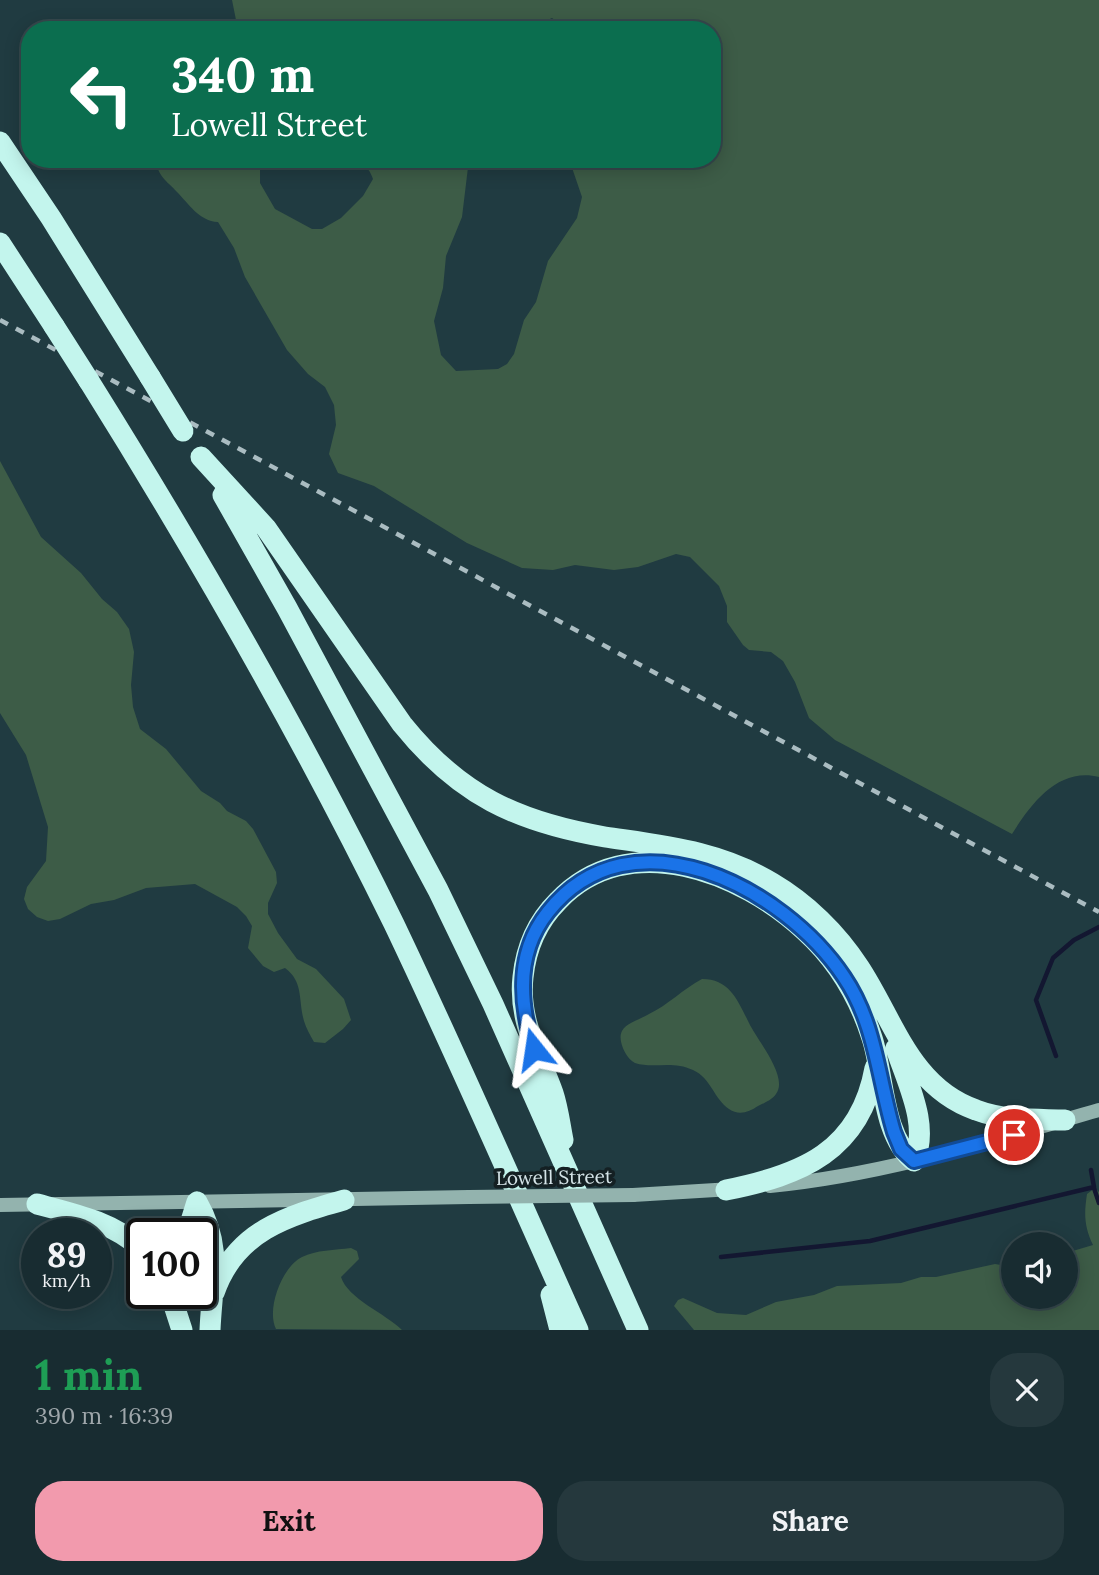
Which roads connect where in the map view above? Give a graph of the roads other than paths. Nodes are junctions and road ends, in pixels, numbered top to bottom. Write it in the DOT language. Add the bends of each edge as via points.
graph roads {
  1 [pos="0,142"];
  2 [pos="0,243"];
  3 [pos="201,457"];
  4 [pos="885,1013"];
  5 [pos="876,1052"];
  6 [pos="1099,1110"];
  7 [pos="1065,1120"];
  8 [pos="914,1161"];
  9 [pos="572,1183"];
  10 [pos="726,1190"];
  11 [pos="344,1200"];
  12 [pos="197,1202"];
  13 [pos="37,1204"];
  14 [pos="0,1206"];
  15 [pos="192,1218"];
  16 [pos="204,1218"];
  17 [pos="536,1236"];
  18 [pos="126,1238"];
  19 [pos="217,1285"];
  20 [pos="176,1309"];
  21 [pos="188,1309"];
  22 [pos="212,1309"];
  23 [pos="183,1330"];
  24 [pos="190,1330"];
  25 [pos="210,1330"];
  26 [pos="560,1330"];
  27 [pos="578,1330"];
  28 [pos="638,1330"];
  1 -- 3 [label="highway, bridge"];
  2 -- 17 [label="highway, bridge" via="205,573 303,748 453,1048"];
  3 -- 4 [label="highway" via="266,528 402,724 450,774 491,802 532,820 701,852 770,882 836,937 859,966"];
  3 -- 9 [label="highway" via="438,890"];
  4 -- 7 [label="highway" via="914,1064 947,1096 977,1111 1003,1117"];
  4 -- 8 [label="highway" via="918,1120 921,1144"];
  5 -- 8 [label="highway" via="894,1132 901,1149"];
  5 -- 9 [label="highway" via="859,1003 836,966 805,931 757,894 674,864 640,863 603,871 571,888 546,915 529,946 523,977 526,1023 554,1095"];
  5 -- 10 [label="highway" via="871,1091 841,1142 784,1176"];
  6 -- 7 [label="main road, Lowell Street"];
  7 -- 8 [label="main road, Lowell Street"];
  8 -- 10 [label="main road, Lowell Street" via="838,1177"];
  9 -- 28 [label="highway"];
  10 -- 11 [label="main road, Lowell Street, bridge"];
  11 -- 12 [label="main road, Lowell Street"];
  11 -- 19 [label="highway" via="261,1230 232,1258"];
  12 -- 13 [label="main road, Lowell Street"];
  12 -- 15 [label="highway"];
  12 -- 16 [label="highway"];
  13 -- 14 [label="main road, Lowell Street"];
  13 -- 18 [label="highway" via="92,1219"];
  17 -- 26 [label="highway"];
  17 -- 27 [label="highway"];
  20 -- 23 [label="highway"];
  21 -- 24 [label="highway"];
  22 -- 25 [label="highway"];
}
